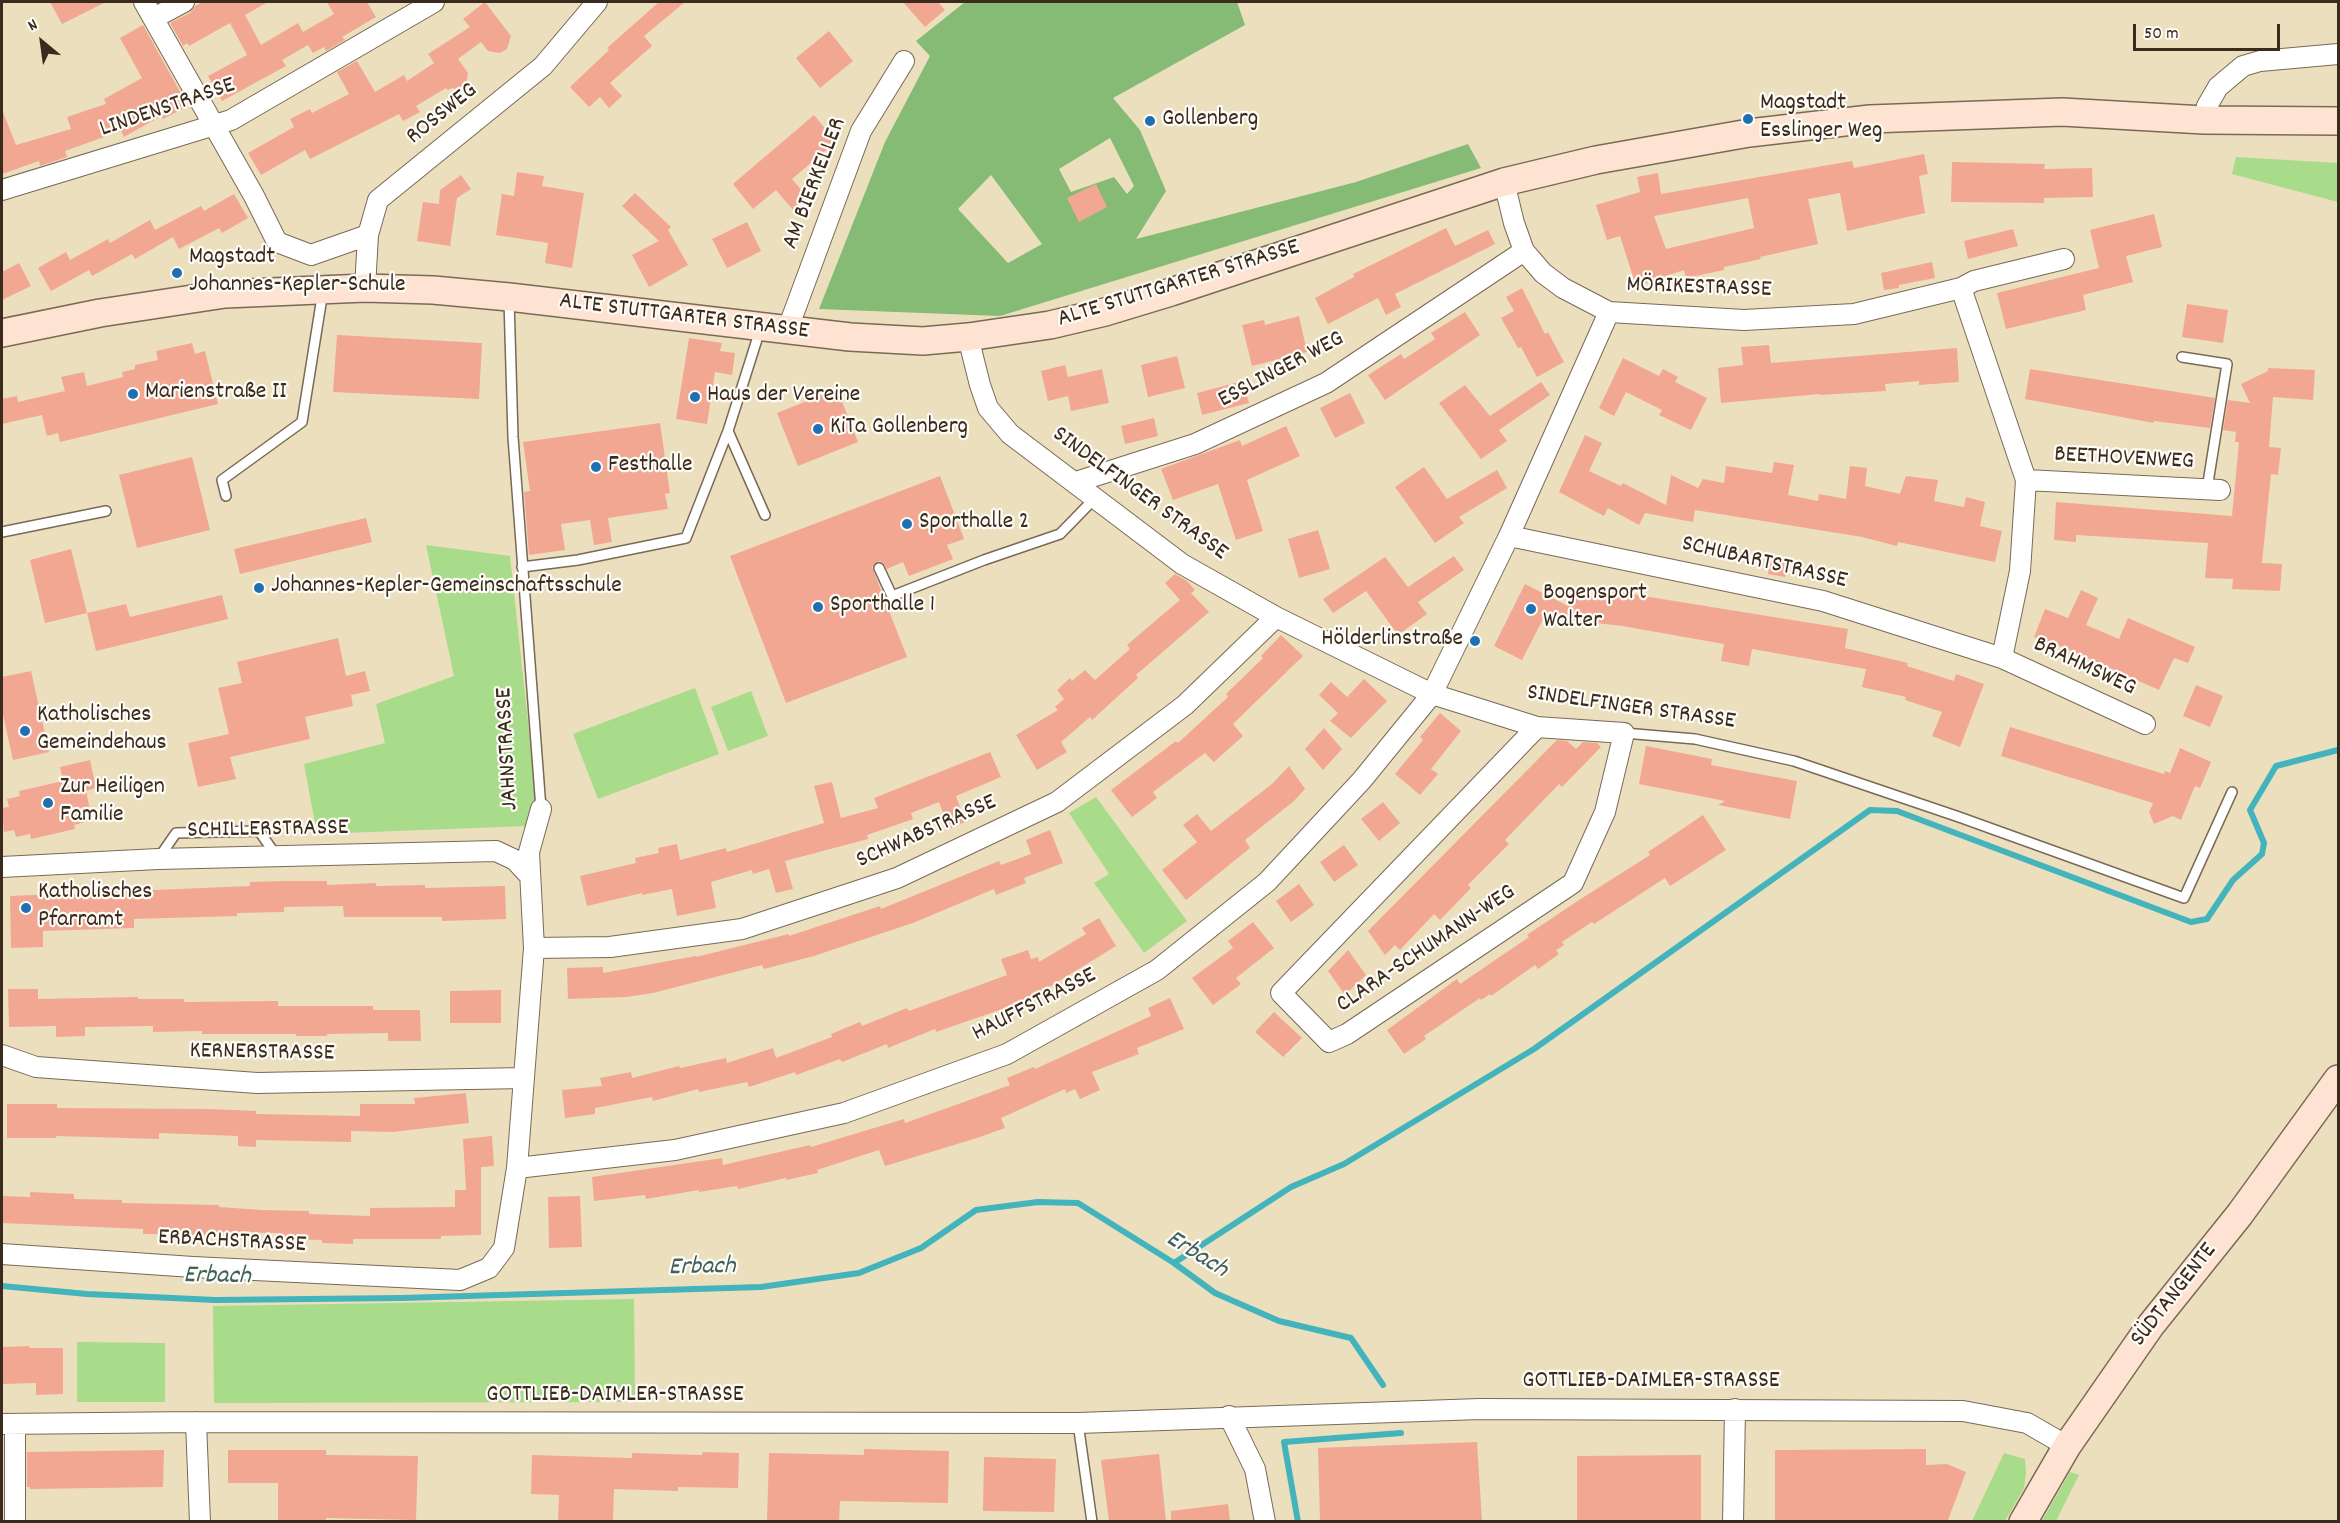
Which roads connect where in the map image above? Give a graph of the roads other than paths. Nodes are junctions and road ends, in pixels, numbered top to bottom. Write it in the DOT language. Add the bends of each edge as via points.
graph roads {
  1 [pos="184,2"];
  2 [pos="434,2"];
  3 [pos="597,2"];
  4 [pos="149,10"];
  5 [pos="2338,54"];
  6 [pos="904,61"];
  7 [pos="2204,120"];
  8 [pos="2338,121"];
  9 [pos="214,125"];
  10 [pos="1504,182"];
  11 [pos="2,190"];
  12 [pos="368,235"];
  13 [pos="1524,251"];
  14 [pos="2064,259"];
  15 [pos="365,288"];
  16 [pos="1961,288"];
  17 [pos="324,289"];
  18 [pos="509,297"];
  19 [pos="1609,312"];
  20 [pos="774,330"];
  21 [pos="2,333"];
  22 [pos="968,337"];
  23 [pos="2182,357"];
  24 [pos="728,430"];
  25 [pos="2026,480"];
  26 [pos="1076,482"];
  27 [pos="2213,490"];
  28 [pos="226,496"];
  29 [pos="1096,497"];
  30 [pos="106,511"];
  31 [pos="765,515"];
  32 [pos="2,532"];
  33 [pos="1509,536"];
  34 [pos="522,567"];
  35 [pos="879,568"];
  36 [pos="1276,617"];
  37 [pos="2002,658"];
  38 [pos="1431,694"];
  39 [pos="2145,724"];
  40 [pos="1537,727"];
  41 [pos="1624,733"];
  42 [pos="2232,792"];
  43 [pos="541,809"];
  44 [pos="2,867"];
  45 [pos="528,874"];
  46 [pos="534,948"];
  47 [pos="2,1055"];
  48 [pos="524,1078"];
  49 [pos="2338,1079"];
  50 [pos="517,1168"];
  51 [pos="2,1254"];
  52 [pos="460,1280"];
  53 [pos="1735,1408"];
  54 [pos="1229,1416"];
  55 [pos="196,1422"];
  56 [pos="1078,1423"];
  57 [pos="8,1424"];
  58 [pos="2067,1446"];
  59 [pos="15,1521"];
  60 [pos="200,1521"];
  61 [pos="1092,1521"];
  62 [pos="1265,1521"];
  63 [pos="1733,1521"];
  64 [pos="2023,1521"];
  1 -- 4 [label="street"];
  2 -- 9 [label="street, LINDENSTRASSE" via="231,120"];
  3 -- 12 [label="street, ROSSWEG" via="543,66 378,200"];
  4 -- 9 [label="street"];
  5 -- 7 [label="street" via="2242,66 2218,87"];
  6 -- 20 [label="street, AM BIERKELLER" via="861,131"];
  7 -- 8 [label="street, ALTE STUTTGARTER STRASSE"];
  7 -- 10 [label="street, ALTE STUTTGARTER STRASSE" via="2062,112 1870,119 1689,143"];
  9 -- 11 [label="street, LINDENSTRASSE"];
  9 -- 12 [label="street" via="277,242 311,255"];
  10 -- 13 [label="street, MÖRIKESTRASSE"];
  10 -- 22 [label="street, ALTE STUTTGARTER STRASSE" via="1106,312"];
  12 -- 15 [label="street, ROSSWEG"];
  13 -- 19 [label="street, MÖRIKESTRASSE" via="1563,288"];
  13 -- 26 [label="street, ESSLINGER WEG" via="1326,382 1195,444"];
  14 -- 16 [label="street, MÖRIKESTRASSE" via="1974,281"];
  15 -- 17 [label="street, ALTE STUTTGARTER STRASSE"];
  15 -- 18 [label="street, ALTE STUTTGARTER STRASSE"];
  16 -- 19 [label="street, MÖRIKESTRASSE" via="1854,314 1744,320"];
  16 -- 25 [label="street"];
  17 -- 21 [label="street, ALTE STUTTGARTER STRASSE" via="225,294 100,312"];
  17 -- 28 [label="lane" via="302,422 222,480"];
  18 -- 20 [label="street, ALTE STUTTGARTER STRASSE"];
  18 -- 34 [label="lane, JAHNSTRASSE" via="511,406"];
  19 -- 33 [label="street"];
  20 -- 22 [label="street, ALTE STUTTGARTER STRASSE" via="922,341"];
  20 -- 24 [label="lane"];
  22 -- 26 [label="street, SINDELFINGER STRASSE" via="988,408 1010,434"];
  23 -- 27 [label="lane" via="2227,364"];
  24 -- 31 [label="lane"];
  24 -- 34 [label="lane" via="686,538"];
  25 -- 27 [label="street, BEETHOVENWEG"];
  25 -- 37 [label="street" via="2020,571"];
  26 -- 29 [label="street, SINDELFINGER STRASSE"];
  29 -- 35 [label="lane" via="1060,534 892,596"];
  29 -- 36 [label="street, SINDELFINGER STRASSE" via="1182,564"];
  30 -- 32 [label="lane"];
  33 -- 37 [label="street, SCHUBARTSTRASSE" via="1823,601"];
  33 -- 38 [label="street"];
  34 -- 43 [label="lane, JAHNSTRASSE"];
  36 -- 38 [label="street, SINDELFINGER STRASSE"];
  36 -- 46 [label="street, SCHWABSTRASSE" via="1185,705 1057,802 897,878 742,929 610,947"];
  37 -- 39 [label="street, BRAHMSWEG"];
  38 -- 40 [label="street, SINDELFINGER STRASSE"];
  38 -- 50 [label="street, HAUFFSTRASSE" via="1362,780 1267,882 1157,969 1007,1054 844,1113 675,1150"];
  40 -- 41 [label="street, SINDELFINGER STRASSE"];
  40 -- 41 [label="street, CLARA-SCHUMANN-WEG" via="1281,993 1329,1042 1347,1034 1574,883 1605,812"];
  41 -- 42 [label="lane, SINDELFINGER STRASSE" via="1695,739 1794,761 2184,898"];
  43 -- 45 [label="street, JAHNSTRASSE" via="529,852"];
  44 -- 45 [label="street, SCHILLERSTRASSE" via="496,850 515,860"];
  45 -- 46 [label="street, JAHNSTRASSE"];
  46 -- 48 [label="street, JAHNSTRASSE"];
  47 -- 48 [label="street, KERNERSTRASSE" via="36,1067 257,1083"];
  48 -- 50 [label="street, JAHNSTRASSE"];
  49 -- 58 [label="street, SÜDTANGENTE" via="2240,1214 2151,1325"];
  50 -- 52 [label="street, JAHNSTRASSE" via="504,1248 489,1268"];
  51 -- 52 [label="street, ERBACHSTRASSE"];
  53 -- 54 [label="street, GOTTLIEB-DAIMLER-STRASSE" via="1480,1409"];
  53 -- 58 [label="street, GOTTLIEB-DAIMLER-STRASSE" via="1963,1410 2027,1423"];
  53 -- 63 [label="street"];
  54 -- 56 [label="street, GOTTLIEB-DAIMLER-STRASSE"];
  54 -- 62 [label="street" via="1255,1469"];
  55 -- 56 [label="street, GOTTLIEB-DAIMLER-STRASSE"];
  55 -- 57 [label="street, GOTTLIEB-DAIMLER-STRASSE"];
  55 -- 60 [label="street"];
  56 -- 61 [label="lane"];
  57 -- 59 [label="street"];
  58 -- 64 [label="street, SÜDTANGENTE"];
}
